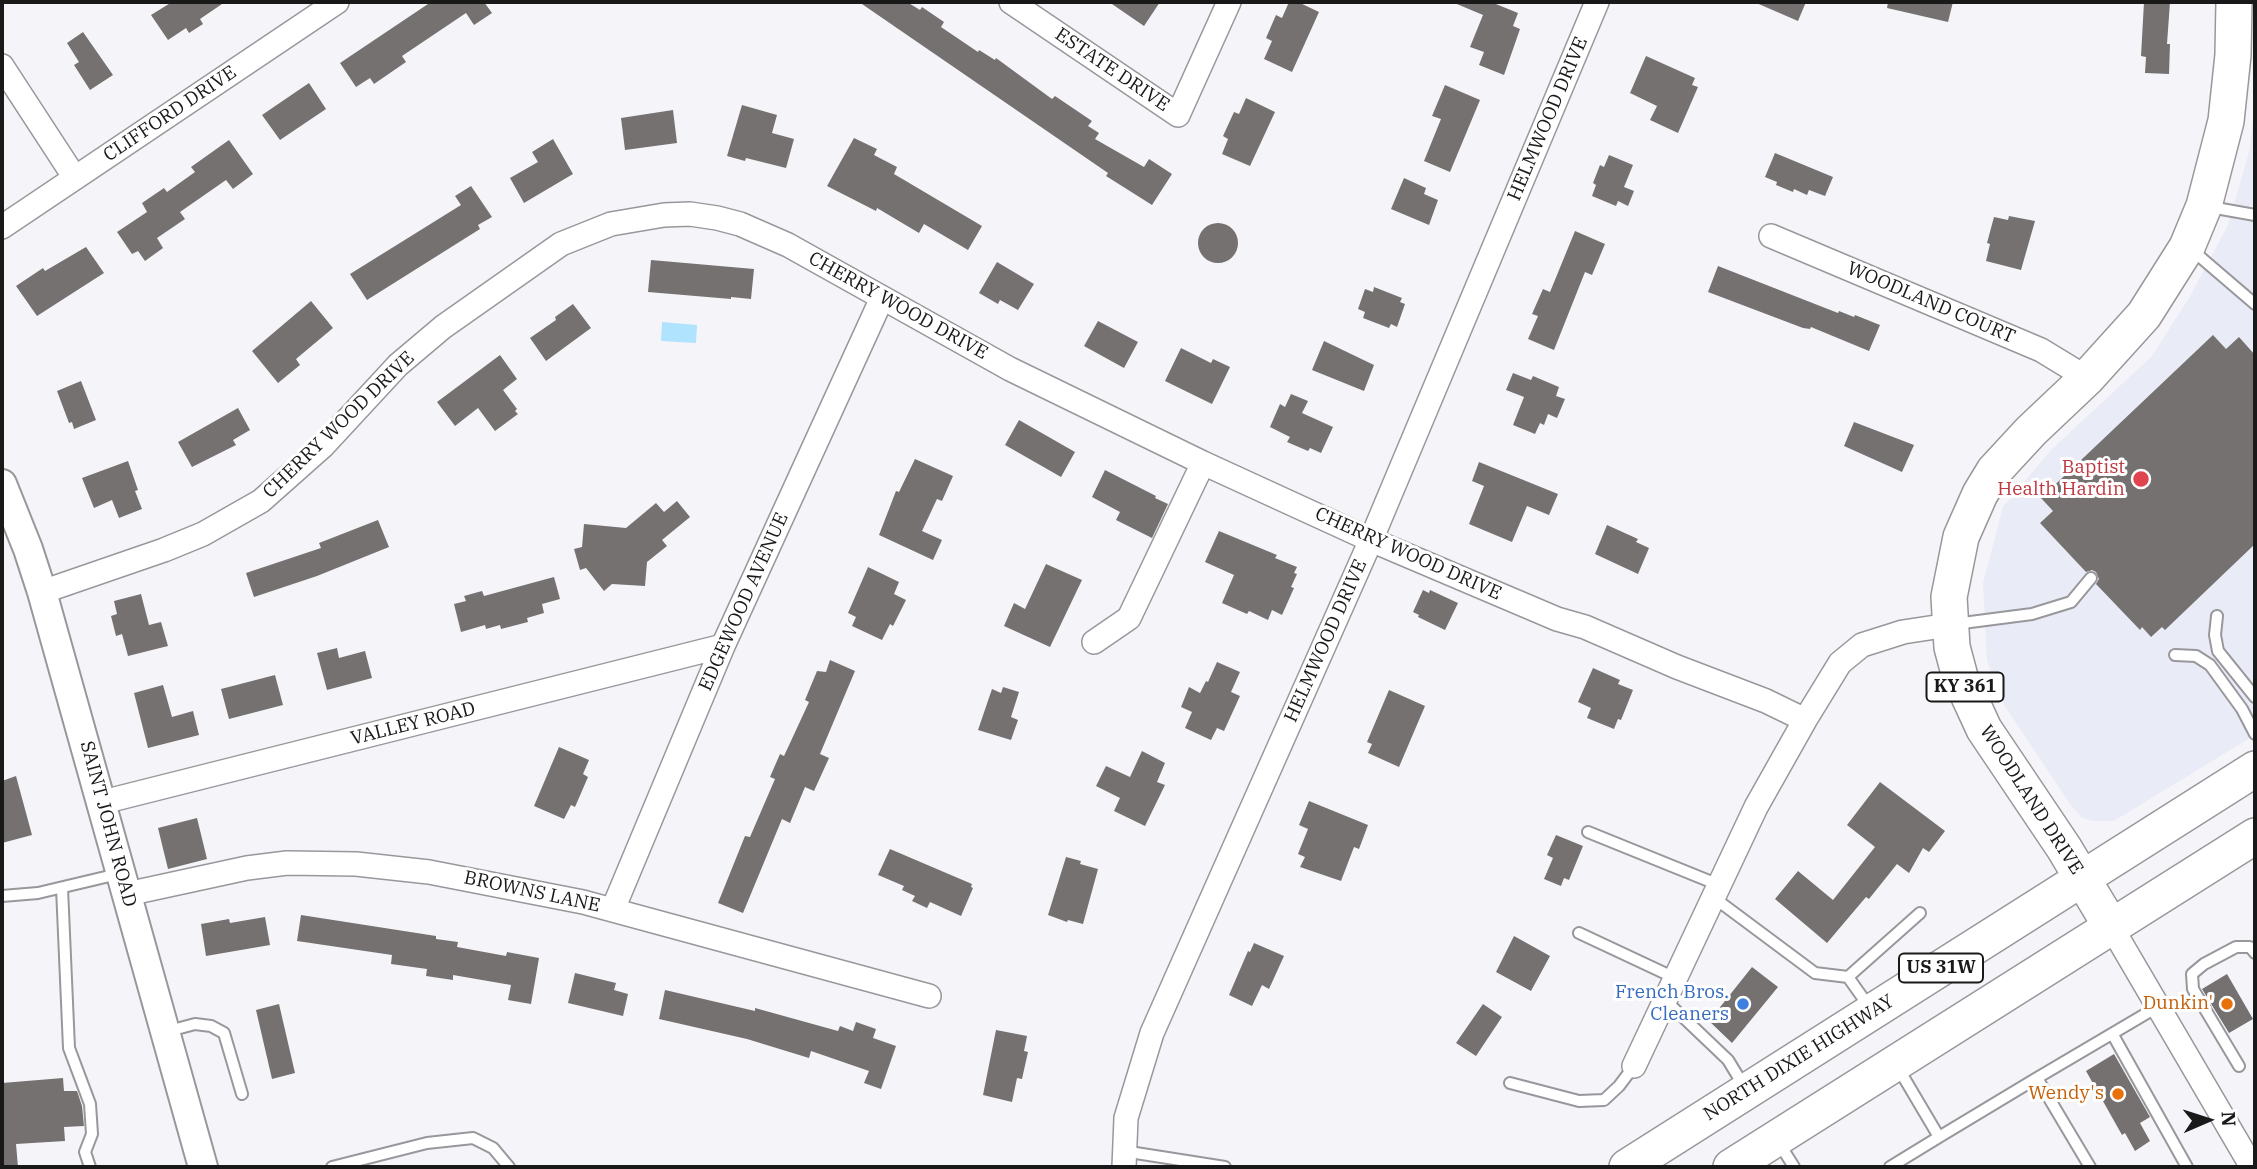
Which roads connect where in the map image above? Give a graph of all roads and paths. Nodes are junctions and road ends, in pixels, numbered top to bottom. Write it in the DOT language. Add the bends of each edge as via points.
graph roads {
  1 [pos="337,2"];
  2 [pos="1011,2"];
  3 [pos="1229,2"];
  4 [pos="1597,2"];
  5 [pos="2234,2"];
  6 [pos="2,66"];
  7 [pos="75,178"];
  8 [pos="2204,206"];
  9 [pos="2253,212"];
  10 [pos="2,227"];
  11 [pos="1771,236"];
  12 [pos="2186,247"];
  13 [pos="882,298"];
  14 [pos="2255,304"];
  15 [pos="2087,378"];
  16 [pos="1203,463"];
  17 [pos="2,484"];
  18 [pos="8,517"];
  19 [pos="1371,540"];
  20 [pos="2091,578"];
  21 [pos="42,592"];
  22 [pos="2217,616"];
  23 [pos="1949,625"];
  24 [pos="1094,642"];
  25 [pos="723,646"];
  26 [pos="2175,655"];
  27 [pos="2255,697"];
  28 [pos="1805,720"];
  29 [pos="2255,734"];
  30 [pos="2255,769"];
  31 [pos="103,802"];
  32 [pos="1588,832"];
  33 [pos="2255,836"];
  34 [pos="2082,879"];
  35 [pos="124,884"];
  36 [pos="62,888"];
  37 [pos="1716,891"];
  38 [pos="2,896"];
  39 [pos="613,909"];
  40 [pos="1920,913"];
  41 [pos="2112,928"];
  42 [pos="1579,933"];
  43 [pos="2255,953"];
  44 [pos="1848,977"];
  45 [pos="1675,978"];
  46 [pos="929,996"];
  47 [pos="1665,1000"];
  48 [pos="2159,1006"];
  49 [pos="1872,1012"];
  50 [pos="165,1032"];
  51 [pos="2113,1035"];
  52 [pos="1895,1063"];
  53 [pos="1634,1066"];
  54 [pos="2239,1066"];
  55 [pos="2037,1078"];
  56 [pos="1510,1083"];
  57 [pos="1747,1091"];
  58 [pos="242,1094"];
  59 [pos="1939,1137"];
  60 [pos="1785,1153"];
  61 [pos="1123,1159"];
  62 [pos="90,1167"];
  63 [pos="203,1167"];
  64 [pos="332,1167"];
  65 [pos="509,1167"];
  66 [pos="1225,1167"];
  67 [pos="1627,1167"];
  68 [pos="1731,1167"];
  69 [pos="1890,1167"];
  70 [pos="2090,1167"];
  71 [pos="2187,1167"];
  72 [pos="2252,1167"];
  1 -- 7 [label="street, CLIFFORD DRIVE"];
  2 -- 3 [label="street, ESTATE DRIVE" via="1178,115"];
  4 -- 19 [label="street, HELMWOOD DRIVE"];
  5 -- 8 [label="main road, WOODLAND DRIVE" via="2226,121"];
  6 -- 7 [label="street"];
  7 -- 10 [label="street, CLIFFORD DRIVE"];
  8 -- 9 [label="lane"];
  8 -- 12 [label="main road, WOODLAND DRIVE"];
  11 -- 15 [label="street, WOODLAND COURT" via="2042,350"];
  12 -- 14 [label="lane"];
  12 -- 15 [label="main road, WOODLAND DRIVE / KY 361" via="2144,315"];
  13 -- 16 [label="street, CHERRY WOOD DRIVE" via="1010,369"];
  13 -- 21 [label="street, CHERRY WOOD DRIVE" via="788,245 740,224 690,214 611,224 561,244 443,327 398,365 323,446 252,508 164,550"];
  13 -- 25 [label="street, EDGEWOOD AVENUE"];
  15 -- 23 [label="main road, WOODLAND DRIVE / KY 361" via="2010,453 1980,494 1962,537 1949,597"];
  16 -- 19 [label="street, CHERRY WOOD DRIVE"];
  16 -- 24 [label="street" via="1129,618"];
  17 -- 18 [label="street, SAINT JOHN ROAD"];
  18 -- 21 [label="street, SAINT JOHN ROAD"];
  19 -- 28 [label="street, CHERRY WOOD DRIVE"];
  19 -- 61 [label="street, HELMWOOD DRIVE" via="1156,1023 1126,1118"];
  20 -- 23 [label="lane" via="2071,602 2032,614"];
  21 -- 31 [label="street, SAINT JOHN ROAD"];
  22 -- 27 [label="lane" via="2218,651"];
  23 -- 28 [label="street" via="1862,645 1840,663"];
  23 -- 34 [label="main road, WOODLAND DRIVE / KY 361" via="1960,677 1984,729"];
  25 -- 31 [label="street, VALLEY ROAD"];
  25 -- 39 [label="street, EDGEWOOD AVENUE"];
  26 -- 29 [label="lane" via="2196,656 2210,665"];
  28 -- 37 [label="street"];
  30 -- 34 [label="main road, NORTH DIXIE HIGHWAY / US 31W"];
  31 -- 35 [label="street, SAINT JOHN ROAD"];
  32 -- 37 [label="lane"];
  33 -- 41 [label="main road, US 31W"];
  34 -- 41 [label="main road, WOODLAND DRIVE / KY 361"];
  34 -- 49 [label="main road, NORTH DIXIE HIGHWAY / US 31W"];
  35 -- 36 [label="lane"];
  35 -- 39 [label="street, BROWNS LANE" via="287,863 356,864 479,881"];
  35 -- 50 [label="street, SAINT JOHN ROAD"];
  36 -- 38 [label="lane"];
  36 -- 62 [label="lane" via="69,1048 90,1104 92,1134 85,1152"];
  37 -- 44 [label="lane" via="1815,973"];
  37 -- 45 [label="street"];
  39 -- 46 [label="street, BROWNS LANE"];
  40 -- 44 [label="lane"];
  41 -- 48 [label="street"];
  41 -- 52 [label="main road, US 31W"];
  42 -- 45 [label="lane"];
  43 -- 54 [label="lane" via="2250,947 2236,947 2192,974 2193,989"];
  44 -- 49 [label="lane"];
  45 -- 47 [label="street"];
  47 -- 53 [label="street"];
  47 -- 57 [label="lane" via="1728,1060"];
  48 -- 51 [label="lane"];
  48 -- 72 [label="street"];
  49 -- 57 [label="main road, NORTH DIXIE HIGHWAY / US 31W"];
  50 -- 58 [label="lane" via="195,1024 224,1034"];
  50 -- 63 [label="street, SAINT JOHN ROAD"];
  51 -- 55 [label="lane"];
  51 -- 71 [label="lane"];
  52 -- 59 [label="lane"];
  52 -- 60 [label="main road, US 31W"];
  53 -- 56 [label="lane" via="1604,1100 1579,1101"];
  55 -- 59 [label="lane"];
  55 -- 70 [label="lane"];
  57 -- 67 [label="main road, NORTH DIXIE HIGHWAY / US 31W"];
  59 -- 69 [label="lane"];
  60 -- 68 [label="main road, US 31W"];
  61 -- 66 [label="lane"];
  64 -- 65 [label="lane" via="427,1143 473,1138 493,1148"];
}
